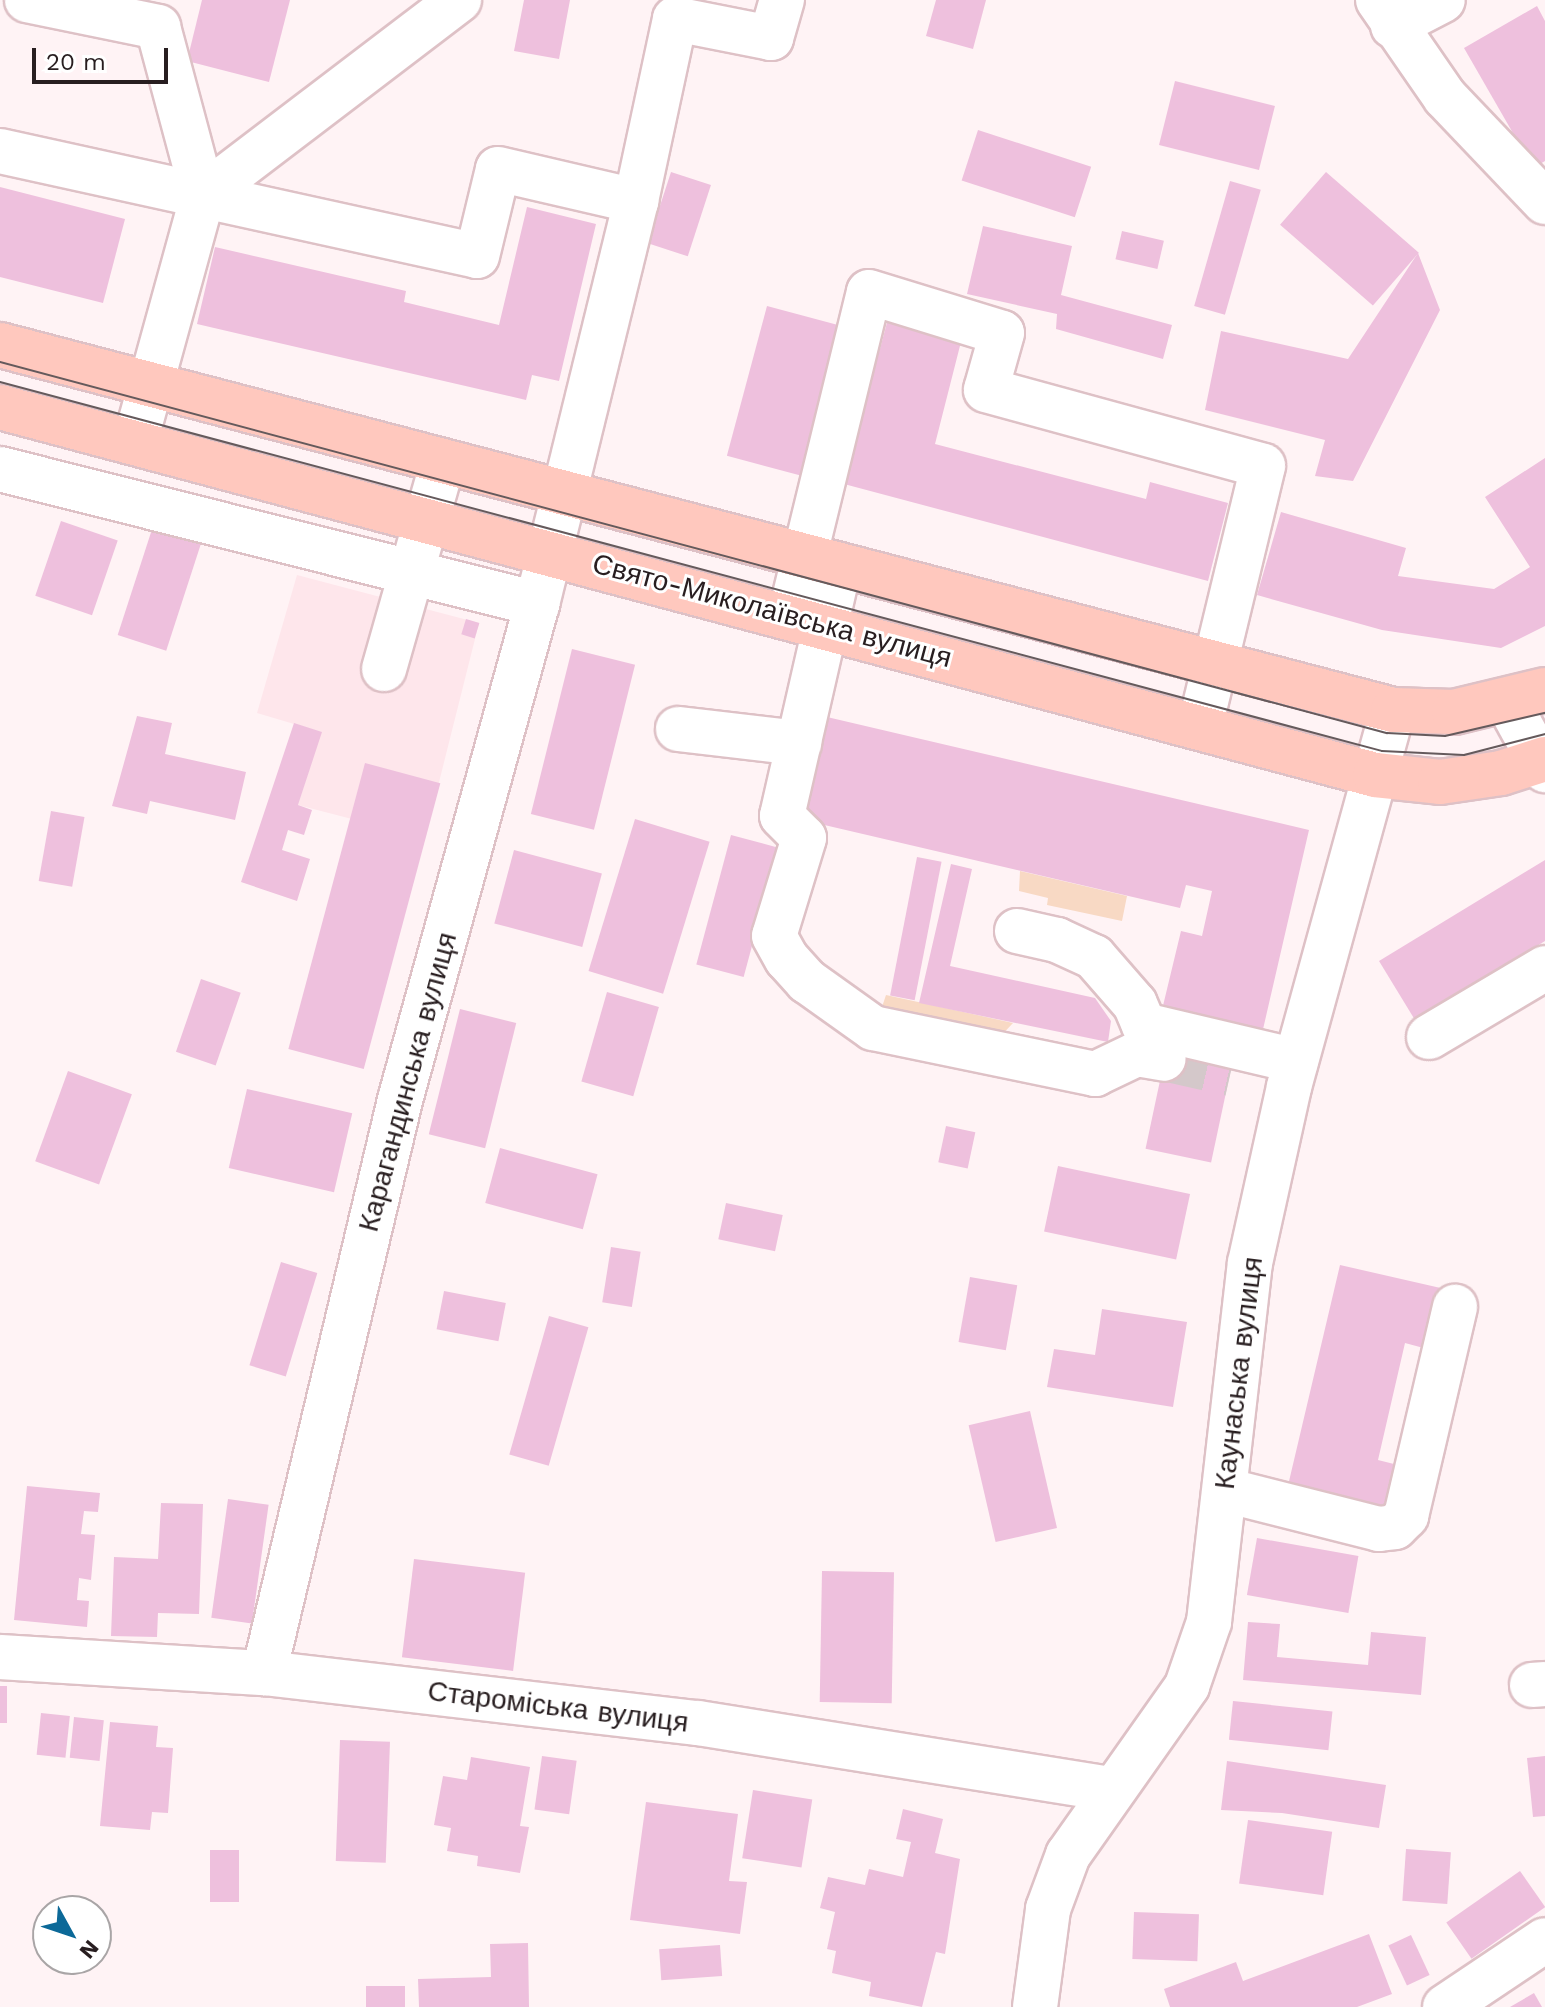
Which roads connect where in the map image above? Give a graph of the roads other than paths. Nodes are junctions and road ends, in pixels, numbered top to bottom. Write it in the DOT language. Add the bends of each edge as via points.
graph roads {
  1 [pos="27,0"];
  2 [pos="459,0"];
  3 [pos="782,0"];
  4 [pos="1443,0"];
  5 [pos="1385,13"];
  6 [pos="0,151"];
  7 [pos="203,195"];
  8 [pos="636,201"];
  9 [pos="1545,202"];
  10 [pos="0,345"];
  11 [pos="151,385"];
  12 [pos="0,407"];
  13 [pos="135,442"];
  14 [pos="443,462"];
  15 [pos="0,469"];
  16 [pos="564,495"];
  17 [pos="427,519"];
  18 [pos="550,551"];
  19 [pos="822,562"];
  20 [pos="412,572"];
  21 [pos="537,604"];
  22 [pos="808,621"];
  23 [pos="1216,665"];
  24 [pos="384,669"];
  25 [pos="1526,696"];
  26 [pos="1393,710"];
  27 [pos="1200,727"];
  28 [pos="678,729"];
  29 [pos="799,743"];
  30 [pos="1543,764"];
  31 [pos="1375,775"];
  32 [pos="1017,931"];
  33 [pos="1545,968"];
  34 [pos="1429,1037"];
  35 [pos="1164,1059"];
  36 [pos="1230,1074"];
  37 [pos="1293,1074"];
  38 [pos="1455,1307"];
  39 [pos="1225,1490"];
  40 [pos="0,1657"];
  41 [pos="264,1673"];
  42 [pos="1112,1789"];
  43 [pos="1545,1940"];
  44 [pos="1035,2007"];
  45 [pos="1445,2007"];
  1 -- 7 [label="street" via="158,27"];
  2 -- 7 [label="street"];
  3 -- 8 [label="street, Карагандинська вулиця" via="771,38 675,19"];
  4 -- 5 [label="street"];
  5 -- 9 [label="street" via="1482,140"];
  6 -- 7 [label="street"];
  7 -- 8 [label="street" via="477,256 498,169"];
  7 -- 11 [label="street"];
  8 -- 16 [label="street, Карагандинська вулиця"];
  10 -- 11 [label="main road"];
  11 -- 13 [label="street"];
  11 -- 14 [label="main road"];
  12 -- 13 [label="main road, Свято-Миколаївська вулиця"];
  13 -- 17 [label="main road, Свято-Миколаївська вулиця"];
  14 -- 16 [label="main road"];
  14 -- 17 [label="street"];
  15 -- 20 [label="street"];
  16 -- 18 [label="street, Карагандинська вулиця"];
  16 -- 19 [label="main road"];
  17 -- 18 [label="main road, Свято-Миколаївська вулиця"];
  17 -- 20 [label="street"];
  18 -- 21 [label="street, Карагандинська вулиця"];
  18 -- 22 [label="main road, Свято-Миколаївська вулиця"];
  19 -- 22 [label="street"];
  19 -- 23 [label="main road"];
  19 -- 23 [label="street" via="869,292 1002,333 986,390 1263,466"];
  20 -- 21 [label="street"];
  20 -- 24 [label="street"];
  21 -- 41 [label="street, Карагандинська вулиця" via="400,1100"];
  22 -- 27 [label="main road, Свято-Миколаївська вулиця"];
  22 -- 29 [label="street"];
  23 -- 26 [label="main road"];
  23 -- 27 [label="street"];
  25 -- 26 [label="main road" via="1454,712"];
  25 -- 30 [label="street"];
  26 -- 31 [label="street, Каунаська вулиця"];
  27 -- 31 [label="main road, Свято-Миколаївська вулиця"];
  28 -- 29 [label="street"];
  29 -- 35 [label="street" via="782,816 804,838 774,936 807,981 873,1028 1095,1074 1137,1054"];
  30 -- 31 [label="main road, Свято-Миколаївська вулиця" via="1440,782"];
  31 -- 37 [label="street, Каунаська вулиця"];
  32 -- 37 [label="street" via="1057,940 1094,957 1135,1004 1144,1025"];
  33 -- 34 [label="street"];
  36 -- 37 [label="street"];
  37 -- 39 [label="street, Каунаська вулиця" via="1250,1263"];
  38 -- 39 [label="street" via="1406,1516 1395,1527 1379,1529"];
  39 -- 42 [label="street, Каунаська вулиця" via="1209,1622 1187,1686"];
  40 -- 41 [label="street, Староміська вулиця"];
  41 -- 42 [label="street, Староміська вулиця" via="698,1723"];
  42 -- 44 [label="street, Каунаська вулиця" via="1068,1855 1048,1909"];
  43 -- 45 [label="street"];
}
